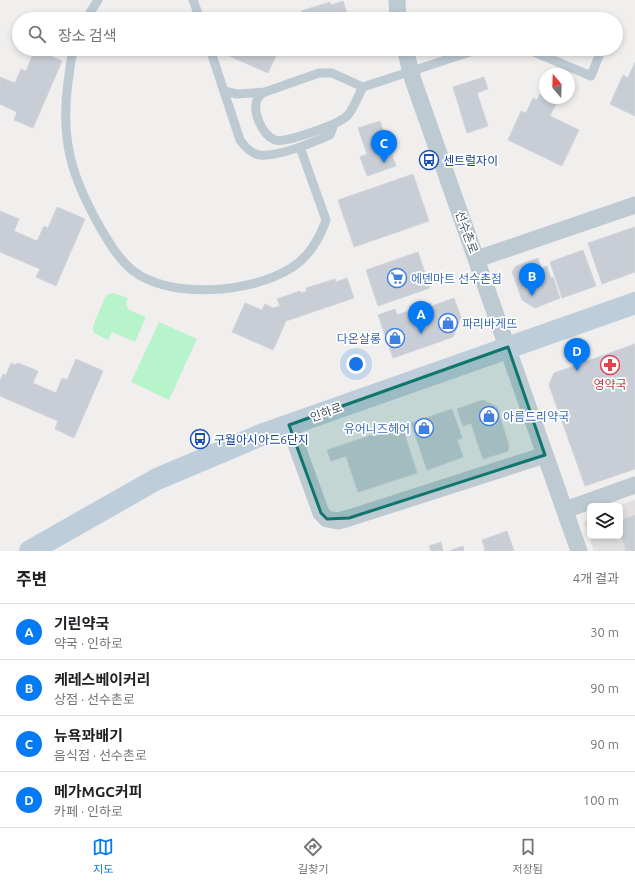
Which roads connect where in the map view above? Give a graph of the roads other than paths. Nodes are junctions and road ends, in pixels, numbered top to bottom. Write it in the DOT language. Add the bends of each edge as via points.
graph roads {
  1 [pos="98,0"];
  2 [pos="193,0"];
  3 [pos="397,0"];
  4 [pos="90,12"];
  5 [pos="197,12"];
  6 [pos="398,12"];
  7 [pos="73,56"];
  8 [pos="212,56"];
  9 [pos="408,56"];
  10 [pos="456,56"];
  11 [pos="551,56"];
  12 [pos="599,56"];
  13 [pos="411,70"];
  14 [pos="363,86"];
  15 [pos="224,91"];
  16 [pos="265,92"];
  17 [pos="334,124"];
  18 [pos="300,147"];
  19 [pos="635,205"];
  20 [pos="477,259"];
  21 [pos="635,303"];
  22 [pos="508,347"];
  23 [pos="289,425"];
  24 [pos="545,455"];
  25 [pos="635,484"];
  26 [pos="565,510"];
  27 [pos="30,551"];
  28 [pos="579,551"];
  1 -- 4 [label="lane"];
  2 -- 5 [label="lane"];
  3 -- 6 [label="street"];
  7 -- 18 [label="lane" via="65,115 70,159 77,183 117,254 133,270 156,281 198,290 230,289 278,275 301,260 322,232 326,220"];
  8 -- 15 [label="lane"];
  9 -- 13 [label="street, 선수촌로"];
  10 -- 13 [label="lane"];
  11 -- 12 [label="lane" via="591,76"];
  13 -- 14 [label="lane"];
  13 -- 20 [label="street, 선수촌로"];
  14 -- 16 [label="lane" via="332,73 319,73"];
  14 -- 17 [label="lane" via="347,116"];
  15 -- 16 [label="lane" via="237,94"];
  15 -- 18 [label="lane" via="240,140 245,147 261,155"];
  16 -- 17 [label="lane" via="258,98 256,110 265,134 276,141"];
  17 -- 18 [label="lane" via="330,135"];
  19 -- 20 [label="street"];
  20 -- 22 [label="street, 선수촌로"];
  21 -- 22 [label="main road, 인하로"];
  22 -- 23 [label="main road, 인하로"];
  22 -- 24 [label="street, 선수촌로"];
  23 -- 24 [label="street" via="321,514 326,520 338,521 349,518"];
  23 -- 27 [label="main road, 인하로" via="157,479"];
  24 -- 26 [label="street, 선수촌로"];
  25 -- 26 [label="street"];
  26 -- 28 [label="street, 선수촌로"];
}
